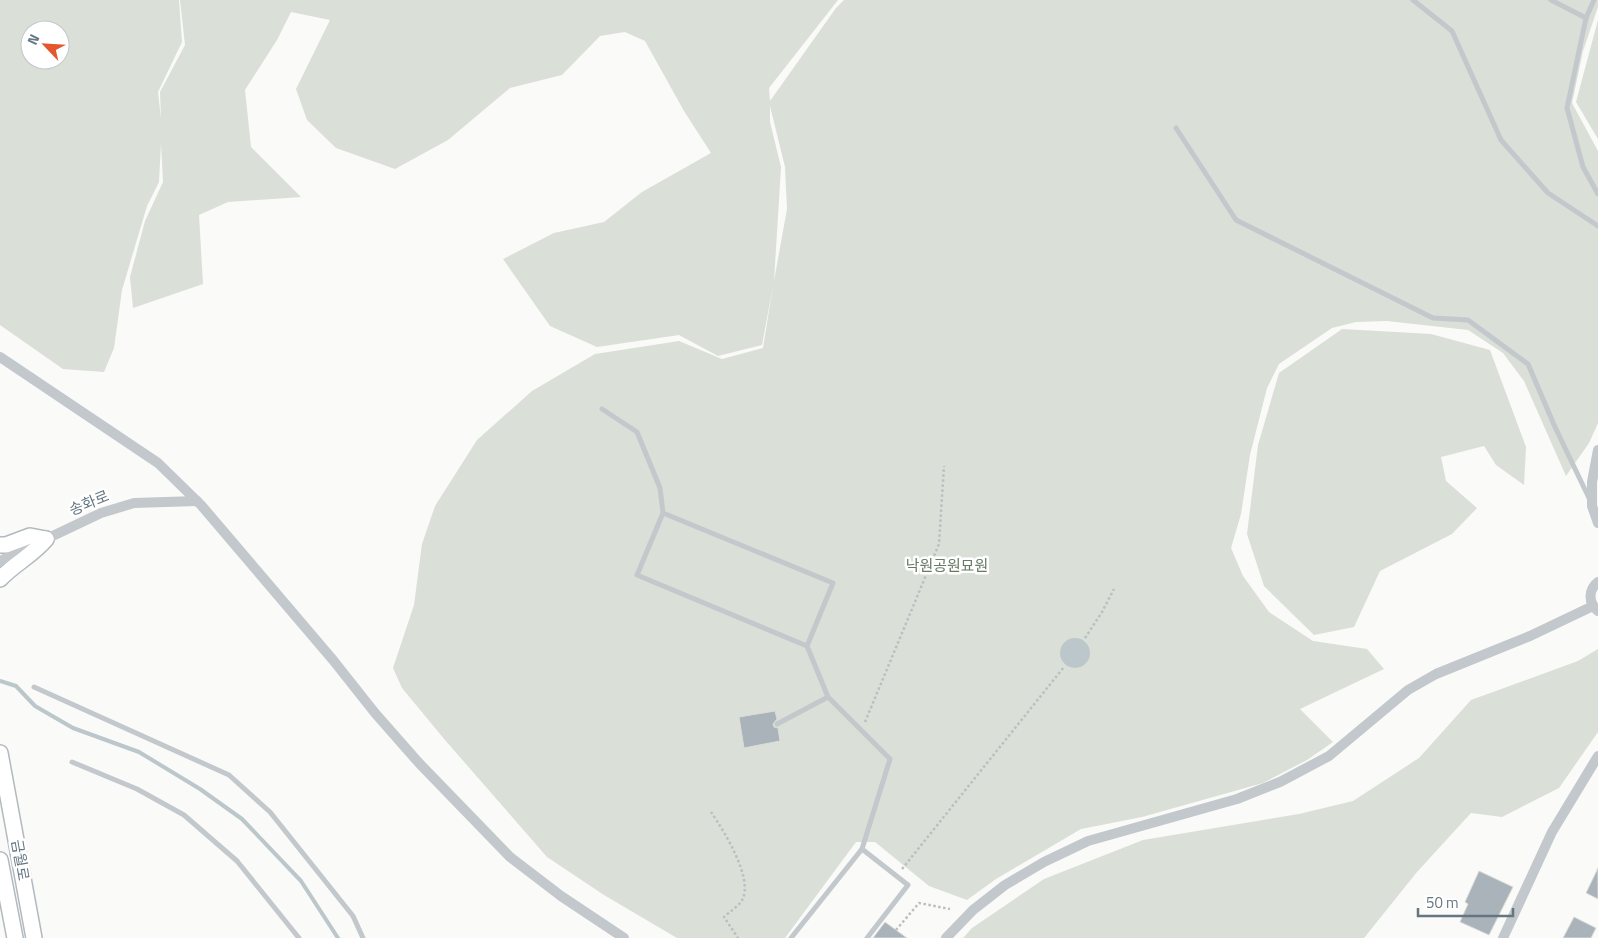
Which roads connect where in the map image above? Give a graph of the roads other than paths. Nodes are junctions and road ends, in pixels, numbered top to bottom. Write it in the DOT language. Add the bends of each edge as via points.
graph roads {
  1 [pos="1413,0"];
  2 [pos="1550,0"];
  3 [pos="1594,0"];
  4 [pos="1586,18"];
  5 [pos="1176,128"];
  6 [pos="1598,194"];
  7 [pos="1598,226"];
  8 [pos="0,357"];
  9 [pos="602,409"];
  10 [pos="1598,450"];
  11 [pos="197,501"];
  12 [pos="1592,506"];
  13 [pos="663,513"];
  14 [pos="1598,523"];
  15 [pos="46,539"];
  16 [pos="0,545"];
  17 [pos="0,561"];
  18 [pos="0,579"];
  19 [pos="1598,582"];
  20 [pos="1595,608"];
  21 [pos="807,646"];
  22 [pos="34,687"];
  23 [pos="828,697"];
  24 [pos="777,724"];
  25 [pos="0,753"];
  26 [pos="1598,756"];
  27 [pos="72,762"];
  28 [pos="862,849"];
  29 [pos="0,860"];
  30 [pos="15,938"];
  31 [pos="34,938"];
  32 [pos="299,938"];
  33 [pos="363,938"];
  34 [pos="624,938"];
  35 [pos="792,938"];
  36 [pos="867,938"];
  37 [pos="946,938"];
  38 [pos="1503,938"];
  1 -- 7 [label="lane" via="1452,31 1501,140 1548,193"];
  2 -- 4 [label="lane"];
  3 -- 4 [label="lane"];
  4 -- 6 [label="lane" via="1567,108 1583,167"];
  5 -- 12 [label="lane" via="1236,220 1433,318 1468,320 1528,364"];
  8 -- 11 [label="street" via="158,463"];
  9 -- 13 [label="lane" via="637,432 660,488"];
  10 -- 12 [label="street" via="1592,482"];
  11 -- 15 [label="street, 송화로" via="134,503 101,512"];
  11 -- 34 [label="street" via="419,763 510,857"];
  12 -- 14 [label="street"];
  13 -- 21 [label="lane" via="637,575"];
  13 -- 21 [label="lane" via="833,583"];
  15 -- 16 [label="main road" via="30,536"];
  15 -- 17 [label="street, 송화로"];
  15 -- 18 [label="main road"];
  19 -- 20 [label="street" via="1590,595"];
  20 -- 37 [label="street" via="1436,674 1408,690 1329,756 1280,782 1237,799 1088,841 1044,862 1005,885 973,910"];
  21 -- 23 [label="lane"];
  22 -- 33 [label="lane" via="229,775 270,812 353,916"];
  23 -- 24 [label="lane"];
  23 -- 28 [label="lane" via="890,759"];
  25 -- 31 [label="main road, 금월로"];
  26 -- 38 [label="street" via="1552,832"];
  27 -- 32 [label="lane" via="137,789 184,815 237,861"];
  28 -- 35 [label="lane"];
  28 -- 36 [label="lane" via="908,885"];
  29 -- 30 [label="main road, 금월로"];
}
